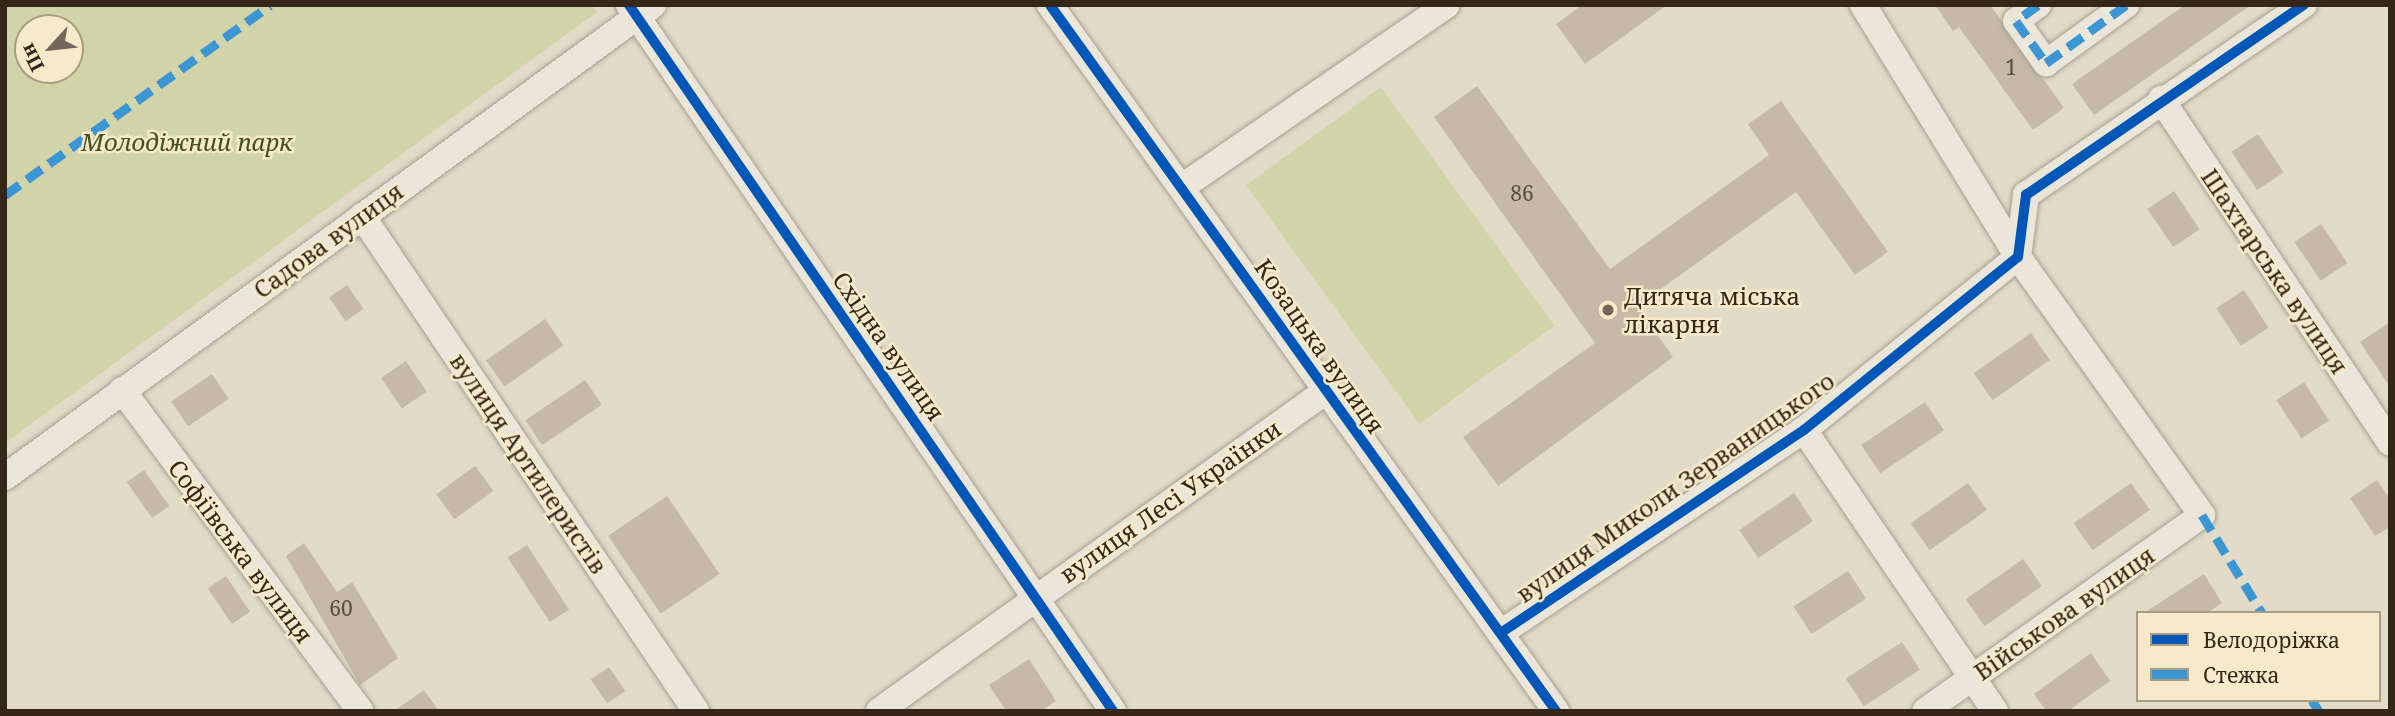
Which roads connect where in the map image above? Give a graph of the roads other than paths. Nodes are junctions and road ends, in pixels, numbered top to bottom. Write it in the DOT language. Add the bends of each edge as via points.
graph roads {
  1 [pos="1051,5"];
  2 [pos="1447,5"];
  3 [pos="1863,5"];
  4 [pos="2038,5"];
  5 [pos="2126,5"];
  6 [pos="2304,5"];
  7 [pos="640,9"];
  8 [pos="2161,99"];
  9 [pos="1182,187"];
  10 [pos="362,216"];
  11 [pos="2018,257"];
  12 [pos="122,390"];
  13 [pos="1326,391"];
  14 [pos="1804,430"];
  15 [pos="2390,443"];
  16 [pos="5,477"];
  17 [pos="1035,596"];
  18 [pos="1502,632"];
  19 [pos="1971,679"];
  20 [pos="360,711"];
  21 [pos="696,711"];
  22 [pos="879,711"];
  23 [pos="1113,711"];
  24 [pos="1556,711"];
  25 [pos="1925,711"];
  26 [pos="1995,711"];
  1 -- 9 [label="street, Козацька вулиця"];
  2 -- 9 [label="street"];
  3 -- 11 [label="street"];
  4 -- 5 [label="street" via="2017,21 2046,63"];
  6 -- 8 [label="street"];
  7 -- 10 [label="street, Садова вулиця"];
  7 -- 17 [label="street, Східна вулиця"];
  8 -- 11 [label="street" via="2026,195"];
  8 -- 15 [label="street, Шахтарська вулиця"];
  9 -- 13 [label="street, Козацька вулиця"];
  10 -- 12 [label="street, Садова вулиця"];
  10 -- 21 [label="street, вулиця Артилеристів"];
  11 -- 14 [label="street, вулиця Миколи Зерваницького"];
  11 -- 19 [label="street, Військова вулиця" via="2202,515"];
  12 -- 16 [label="street, Садова вулиця"];
  12 -- 20 [label="street, Софіївська вулиця"];
  13 -- 17 [label="street, вулиця Лесі Українки"];
  13 -- 18 [label="street, Козацька вулиця"];
  14 -- 18 [label="street, вулиця Миколи Зерваницького"];
  14 -- 19 [label="street"];
  17 -- 22 [label="street, вулиця Лесі Українки"];
  17 -- 23 [label="street, Східна вулиця"];
  18 -- 24 [label="street, Козацька вулиця"];
  19 -- 25 [label="street, Військова вулиця"];
  19 -- 26 [label="street"];
}
